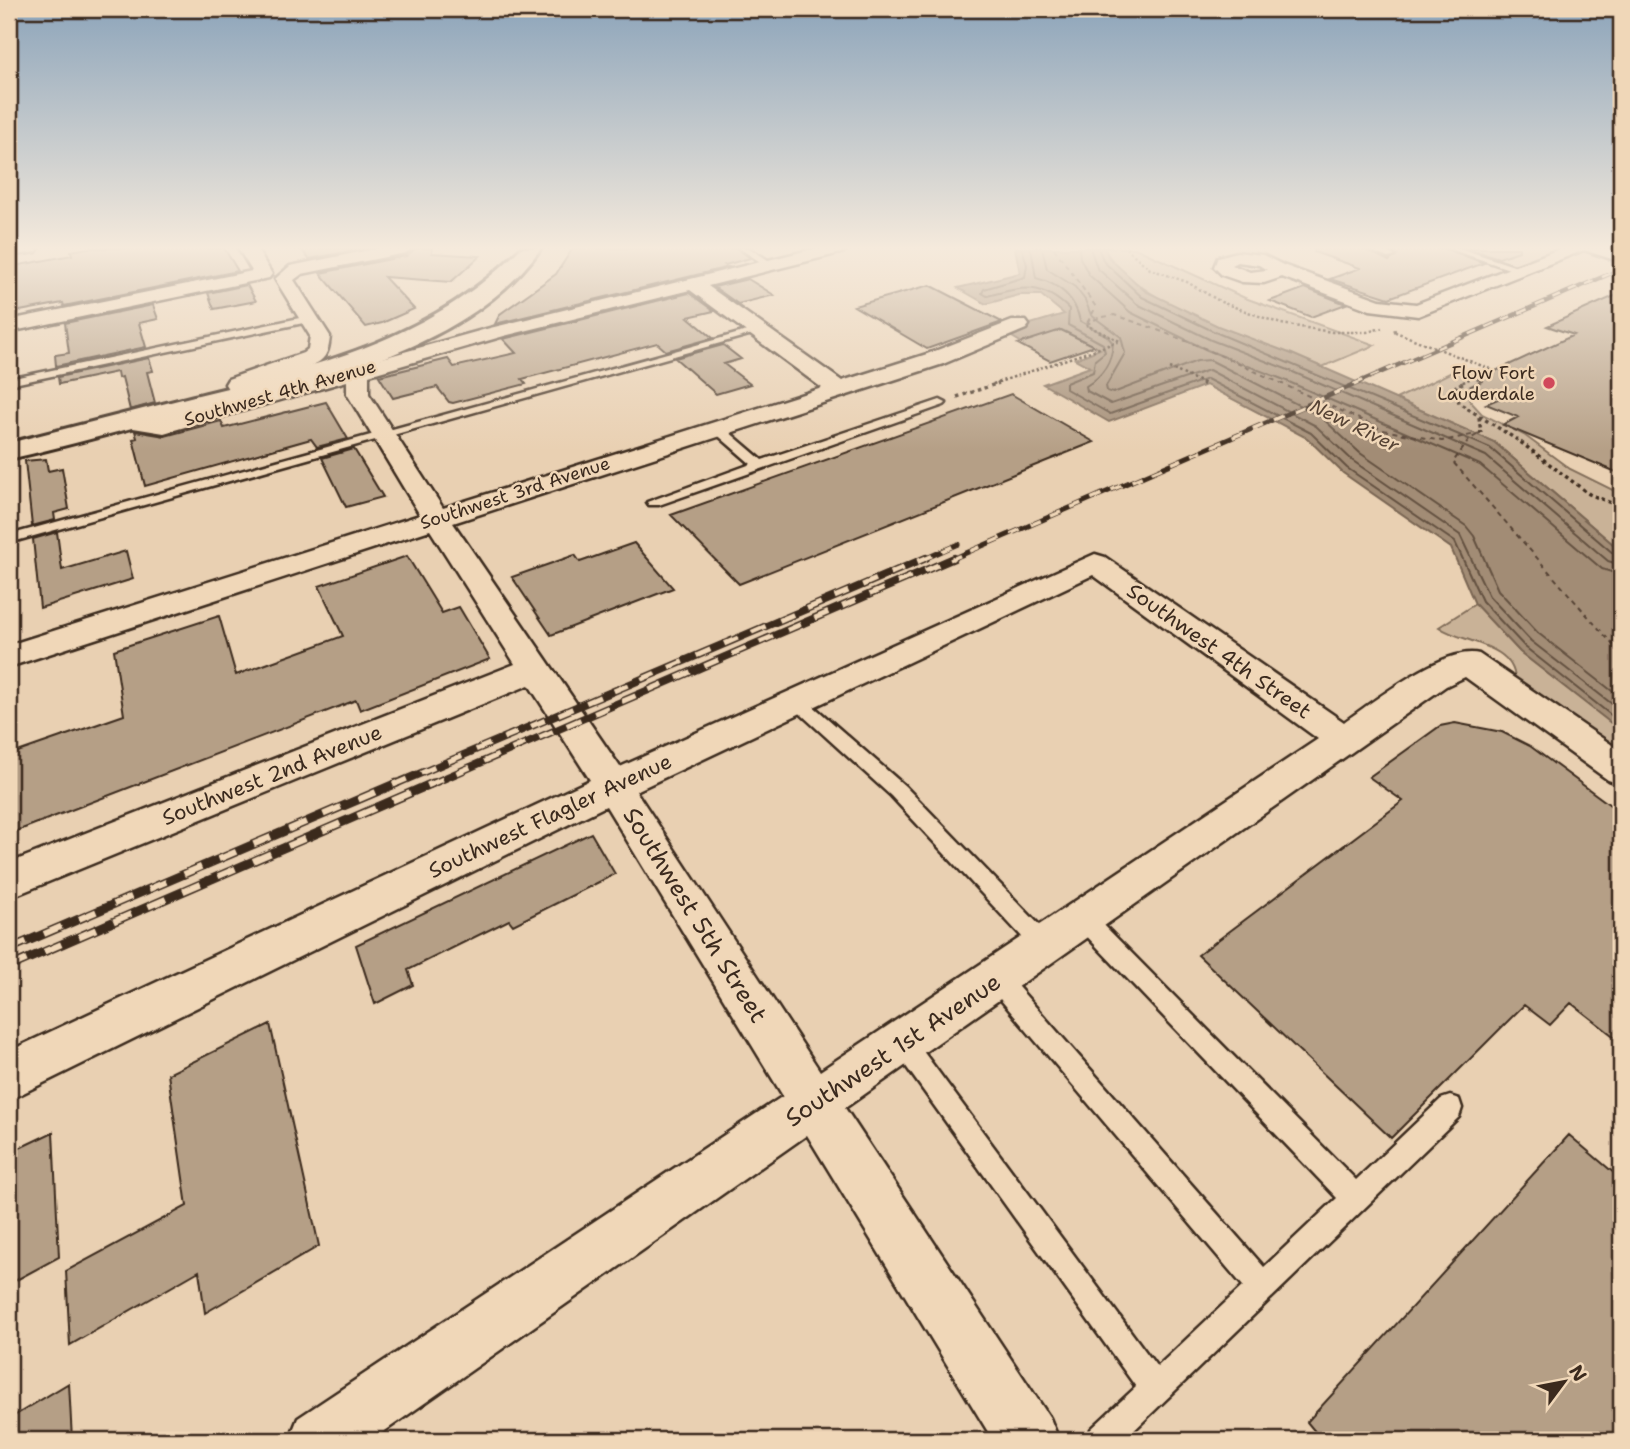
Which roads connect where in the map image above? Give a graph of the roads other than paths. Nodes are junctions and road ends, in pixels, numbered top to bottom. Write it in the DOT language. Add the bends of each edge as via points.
graph roads {
  1 [pos="60,316"];
  2 [pos="307,316"];
  3 [pos="448,316"];
  4 [pos="565,316"];
  5 [pos="737,316"];
  6 [pos="309,319"];
  7 [pos="1019,325"];
  8 [pos="9,326"];
  9 [pos="758,331"];
  10 [pos="9,382"];
  11 [pos="345,382"];
  12 [pos="838,389"];
  13 [pos="940,402"];
  14 [pos="175,409"];
  15 [pos="129,421"];
  16 [pos="717,428"];
  17 [pos="383,433"];
  18 [pos="9,451"];
  19 [pos="760,465"];
  20 [pos="654,502"];
  21 [pos="436,518"];
  22 [pos="9,539"];
  23 [pos="1095,563"];
  24 [pos="9,656"];
  25 [pos="535,670"];
  26 [pos="797,701"];
  27 [pos="1343,739"];
  28 [pos="1621,770"];
  29 [pos="613,786"];
  30 [pos="9,881"];
  31 [pos="1084,919"];
  32 [pos="1045,946"];
  33 [pos="997,979"];
  34 [pos="902,1043"];
  35 [pos="9,1076"];
  36 [pos="815,1104"];
  37 [pos="1450,1108"];
  38 [pos="1354,1197"];
  39 [pos="1262,1286"];
  40 [pos="1155,1389"];
  41 [pos="329,1438"];
  42 [pos="1028,1440"];
  43 [pos="1102,1440"];
  1 -- 8 [label="street"];
  2 -- 6 [label="street"];
  3 -- 14 [label="main road, Southwest 4th Avenue" via="387,346 295,378"];
  4 -- 11 [label="street, Southwest 4th Avenue"];
  5 -- 9 [label="street"];
  6 -- 10 [label="lane"];
  6 -- 14 [label="street" via="320,336 312,358 186,400"];
  7 -- 12 [label="street, Southwest 3rd Avenue" via="935,359"];
  9 -- 12 [label="street"];
  9 -- 17 [label="lane"];
  11 -- 15 [label="street, Southwest 4th Avenue" via="164,426"];
  11 -- 17 [label="street, Southwest 5th Street"];
  12 -- 16 [label="street, Southwest 3rd Avenue"];
  13 -- 19 [label="lane"];
  14 -- 15 [label="main road, Southwest 4th Avenue"];
  15 -- 18 [label="main road, Southwest 4th Avenue"];
  16 -- 19 [label="lane"];
  16 -- 21 [label="street, Southwest 3rd Avenue"];
  17 -- 21 [label="street, Southwest 5th Street"];
  17 -- 22 [label="lane"];
  19 -- 20 [label="lane"];
  21 -- 24 [label="street, Southwest 3rd Avenue"];
  21 -- 25 [label="street, Southwest 5th Street"];
  23 -- 26 [label="street, Southwest Flagler Avenue"];
  23 -- 27 [label="street, Southwest 4th Street"];
  25 -- 29 [label="street, Southwest 5th Street"];
  25 -- 30 [label="street, Southwest 2nd Avenue"];
  26 -- 29 [label="street, Southwest Flagler Avenue"];
  26 -- 32 [label="lane" via="898,790"];
  27 -- 28 [label="street, Southwest 1st Avenue" via="1434,678 1467,662"];
  27 -- 31 [label="street, Southwest 1st Avenue"];
  29 -- 35 [label="street, Southwest Flagler Avenue"];
  29 -- 36 [label="street, Southwest 5th Street"];
  31 -- 32 [label="street, Southwest 1st Avenue"];
  31 -- 38 [label="lane"];
  32 -- 33 [label="street, Southwest 1st Avenue"];
  33 -- 34 [label="street, Southwest 1st Avenue"];
  33 -- 39 [label="lane"];
  34 -- 36 [label="street, Southwest 1st Avenue"];
  34 -- 40 [label="lane"];
  36 -- 41 [label="street, Southwest 1st Avenue"];
  36 -- 42 [label="street, Southwest 5th Street"];
  37 -- 38 [label="lane"];
  38 -- 39 [label="lane"];
  39 -- 40 [label="lane"];
  40 -- 43 [label="lane"];
}
